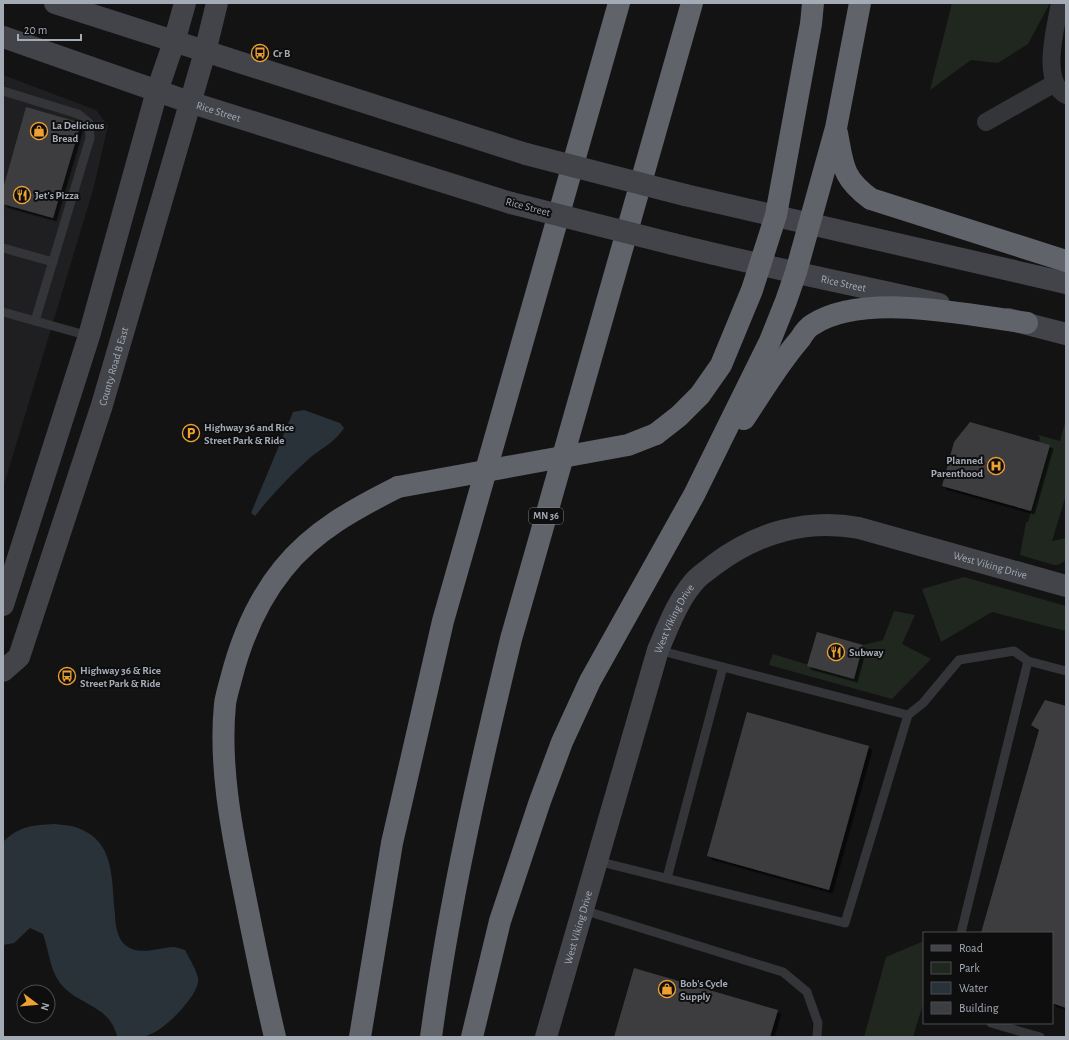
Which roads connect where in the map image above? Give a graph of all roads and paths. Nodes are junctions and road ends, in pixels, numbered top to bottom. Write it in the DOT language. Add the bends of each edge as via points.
graph roads {
  1 [pos="55,3"];
  2 [pos="185,3"];
  3 [pos="217,3"];
  4 [pos="619,3"];
  5 [pos="692,3"];
  6 [pos="813,3"];
  7 [pos="860,3"];
  8 [pos="1060,3"];
  9 [pos="3,37"];
  10 [pos="174,42"];
  11 [pos="205,52"];
  12 [pos="1060,89"];
  13 [pos="3,91"];
  14 [pos="157,91"];
  15 [pos="189,102"];
  16 [pos="986,122"];
  17 [pos="836,128"];
  18 [pos="776,215"];
  19 [pos="809,224"];
  20 [pos="3,248"];
  21 [pos="1066,261"];
  22 [pos="53,262"];
  23 [pos="760,266"];
  24 [pos="796,272"];
  25 [pos="1066,283"];
  26 [pos="3,312"];
  27 [pos="35,321"];
  28 [pos="1027,323"];
  29 [pos="1066,334"];
  30 [pos="89,336"];
  31 [pos="694,495"];
  32 [pos="1066,585"];
  33 [pos="3,605"];
  34 [pos="658,650"];
  35 [pos="1028,661"];
  36 [pos="723,667"];
  37 [pos="3,671"];
  38 [pos="1066,671"];
  39 [pos="908,715"];
  40 [pos="597,861"];
  41 [pos="667,878"];
  42 [pos="583,910"];
  43 [pos="961,932"];
  44 [pos="994,1024"];
  45 [pos="275,1037"];
  46 [pos="360,1037"];
  47 [pos="431,1037"];
  48 [pos="472,1037"];
  49 [pos="546,1037"];
  50 [pos="817,1037"];
  51 [pos="1040,1037"];
  1 -- 10 [label="street"];
  2 -- 10 [label="street"];
  3 -- 11 [label="street, County Road B East"];
  4 -- 46 [label="highway" via="443,621 392,843"];
  5 -- 47 [label="highway, MN 36" via="492,716 459,869 439,975"];
  6 -- 18 [label="highway"];
  7 -- 17 [label="highway"];
  8 -- 12 [label="street" via="1052,75"];
  9 -- 14 [label="street, Rice Street"];
  10 -- 11 [label="street"];
  10 -- 14 [label="street"];
  11 -- 15 [label="street, County Road B East"];
  11 -- 18 [label="street, bridge" via="526,154 685,195"];
  12 -- 16 [label="street"];
  13 -- 22 [label="lane" via="78,114 89,123 90,138"];
  14 -- 15 [label="street, Rice Street"];
  14 -- 30 [label="street"];
  15 -- 23 [label="street, Rice Street, bridge" via="511,203"];
  15 -- 37 [label="street, County Road B East" via="102,405 20,657"];
  17 -- 19 [label="highway"];
  17 -- 21 [label="highway" via="844,171 860,191 871,199"];
  18 -- 19 [label="street"];
  18 -- 23 [label="highway"];
  19 -- 24 [label="highway"];
  19 -- 25 [label="street"];
  20 -- 22 [label="lane"];
  22 -- 27 [label="lane"];
  23 -- 24 [label="street, Rice Street"];
  23 -- 45 [label="highway, bridge" via="721,365 700,395 656,434 628,445 398,487 345,515 315,537 283,569 256,610 236,659 225,703 223,753 233,837"];
  24 -- 28 [label="street, Rice Street"];
  24 -- 31 [label="highway" via="770,341"];
  26 -- 27 [label="lane"];
  27 -- 30 [label="lane"];
  28 -- 29 [label="street, Rice Street"];
  28 -- 31 [label="highway" via="919,308 854,309 811,325 791,349"];
  30 -- 33 [label="street"];
  31 -- 48 [label="highway" via="590,681 562,742 500,921"];
  32 -- 34 [label="street, West Viking Drive" via="859,528 826,524 793,528 758,538 725,557 693,582 673,615"];
  34 -- 36 [label="lane"];
  34 -- 40 [label="street, West Viking Drive"];
  35 -- 38 [label="lane"];
  35 -- 39 [label="lane" via="1014,651 959,660 922,703"];
  35 -- 43 [label="lane"];
  36 -- 39 [label="lane"];
  36 -- 41 [label="lane"];
  39 -- 41 [label="lane" via="845,923"];
  40 -- 41 [label="lane"];
  40 -- 42 [label="street, West Viking Drive"];
  42 -- 49 [label="street, West Viking Drive"];
  42 -- 50 [label="lane" via="783,972 807,992 818,1022"];
  44 -- 51 [label="lane"];
}
